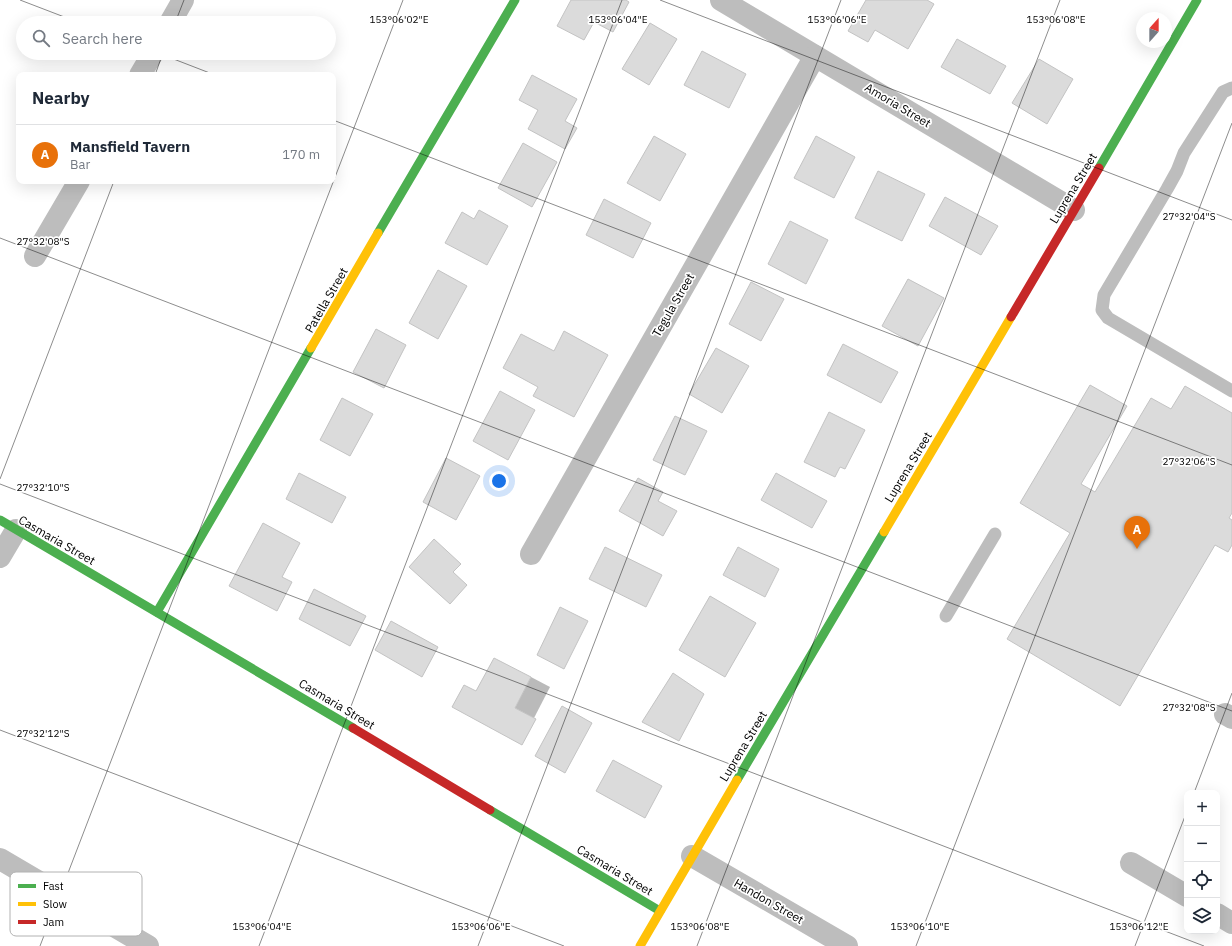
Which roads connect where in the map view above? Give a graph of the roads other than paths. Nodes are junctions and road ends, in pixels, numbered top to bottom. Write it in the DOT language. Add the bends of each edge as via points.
graph roads {
  1 [pos="183,0"];
  2 [pos="515,0"];
  3 [pos="721,0"];
  4 [pos="1197,0"];
  5 [pos="174,16"];
  6 [pos="815,56"];
  7 [pos="148,60"];
  8 [pos="142,72"];
  9 [pos="1232,88"];
  10 [pos="77,184"];
  11 [pos="1074,210"];
  12 [pos="35,256"];
  13 [pos="1232,391"];
  14 [pos="8,525"];
  15 [pos="995,534"];
  16 [pos="531,554"];
  17 [pos="0,557"];
  18 [pos="157,612"];
  19 [pos="946,616"];
  20 [pos="692,856"];
  21 [pos="0,859"];
  22 [pos="1131,863"];
  23 [pos="22,872"];
  24 [pos="1184,894"];
  25 [pos="660,911"];
  26 [pos="1220,916"];
  27 [pos="1232,923"];
  28 [pos="131,936"];
  29 [pos="148,946"];
  30 [pos="640,946"];
  31 [pos="847,946"];
  1 -- 5 [label="street"];
  2 -- 18 [label="street, Patella Street"];
  3 -- 6 [label="street, Amoria Street"];
  4 -- 11 [label="street, Luprena Street"];
  6 -- 11 [label="street, Amoria Street"];
  6 -- 16 [label="street, Tegula Street"];
  7 -- 8 [label="street"];
  9 -- 13 [label="lane" via="1223,92 1184,153 1168,189 1104,295 1102,310 1108,318"];
  10 -- 12 [label="street"];
  11 -- 20 [label="street, Luprena Street"];
  14 -- 17 [label="street"];
  14 -- 18 [label="street, Casmaria Street"];
  15 -- 19 [label="lane"];
  18 -- 25 [label="street, Casmaria Street"];
  20 -- 25 [label="street, Luprena Street"];
  20 -- 31 [label="street, Handon Street"];
  21 -- 23 [label="street"];
  22 -- 24 [label="street"];
  25 -- 30 [label="street, Luprena Street"];
  26 -- 27 [label="street"];
  28 -- 29 [label="street"];
}
